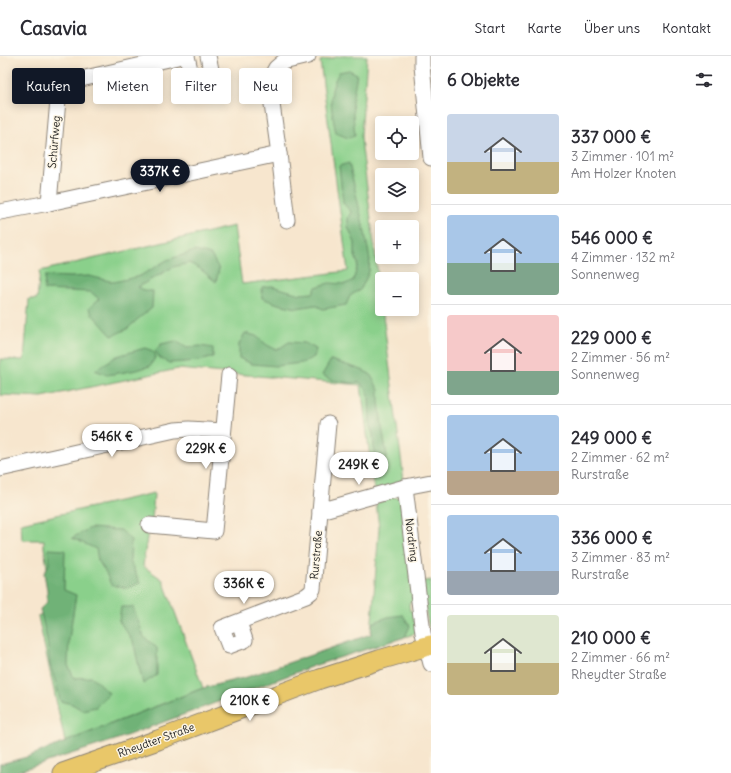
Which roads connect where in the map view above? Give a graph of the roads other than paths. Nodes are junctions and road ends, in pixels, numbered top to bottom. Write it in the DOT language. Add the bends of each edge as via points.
graph roads {
  1 [pos="182,56"];
  2 [pos="187,56"];
  3 [pos="208,56"];
  4 [pos="308,56"];
  5 [pos="422,56"];
  6 [pos="279,154"];
  7 [pos="431,158"];
  8 [pos="50,202"];
  9 [pos="0,212"];
  10 [pos="287,220"];
  11 [pos="229,375"];
  12 [pos="328,424"];
  13 [pos="223,431"];
  14 [pos="0,469"];
  15 [pos="431,482"];
  16 [pos="405,487"];
  17 [pos="320,511"];
  18 [pos="149,525"];
  19 [pos="239,622"];
  20 [pos="429,646"];
  21 [pos="431,664"];
  22 [pos="63,773"];
  1 -- 8 [label="street, Schürfweg" via="63,85 58,96"];
  2 -- 3 [label="street" via="192,79 212,74"];
  4 -- 6 [label="street" via="283,62 271,77 270,90"];
  5 -- 7 [label="street"];
  6 -- 8 [label="street"];
  6 -- 10 [label="street"];
  8 -- 9 [label="street"];
  11 -- 13 [label="street"];
  12 -- 17 [label="street, Rurstraße"];
  13 -- 14 [label="street" via="189,428 175,430"];
  13 -- 18 [label="street" via="214,530"];
  15 -- 16 [label="street"];
  16 -- 17 [label="street"];
  16 -- 20 [label="street, Nordring" via="423,633"];
  17 -- 19 [label="street, Rurstraße" via="314,585 311,592"];
  20 -- 21 [label="street, Nordring"];
  20 -- 22 [label="main road, Rheydter Straße" via="320,679"];
}
